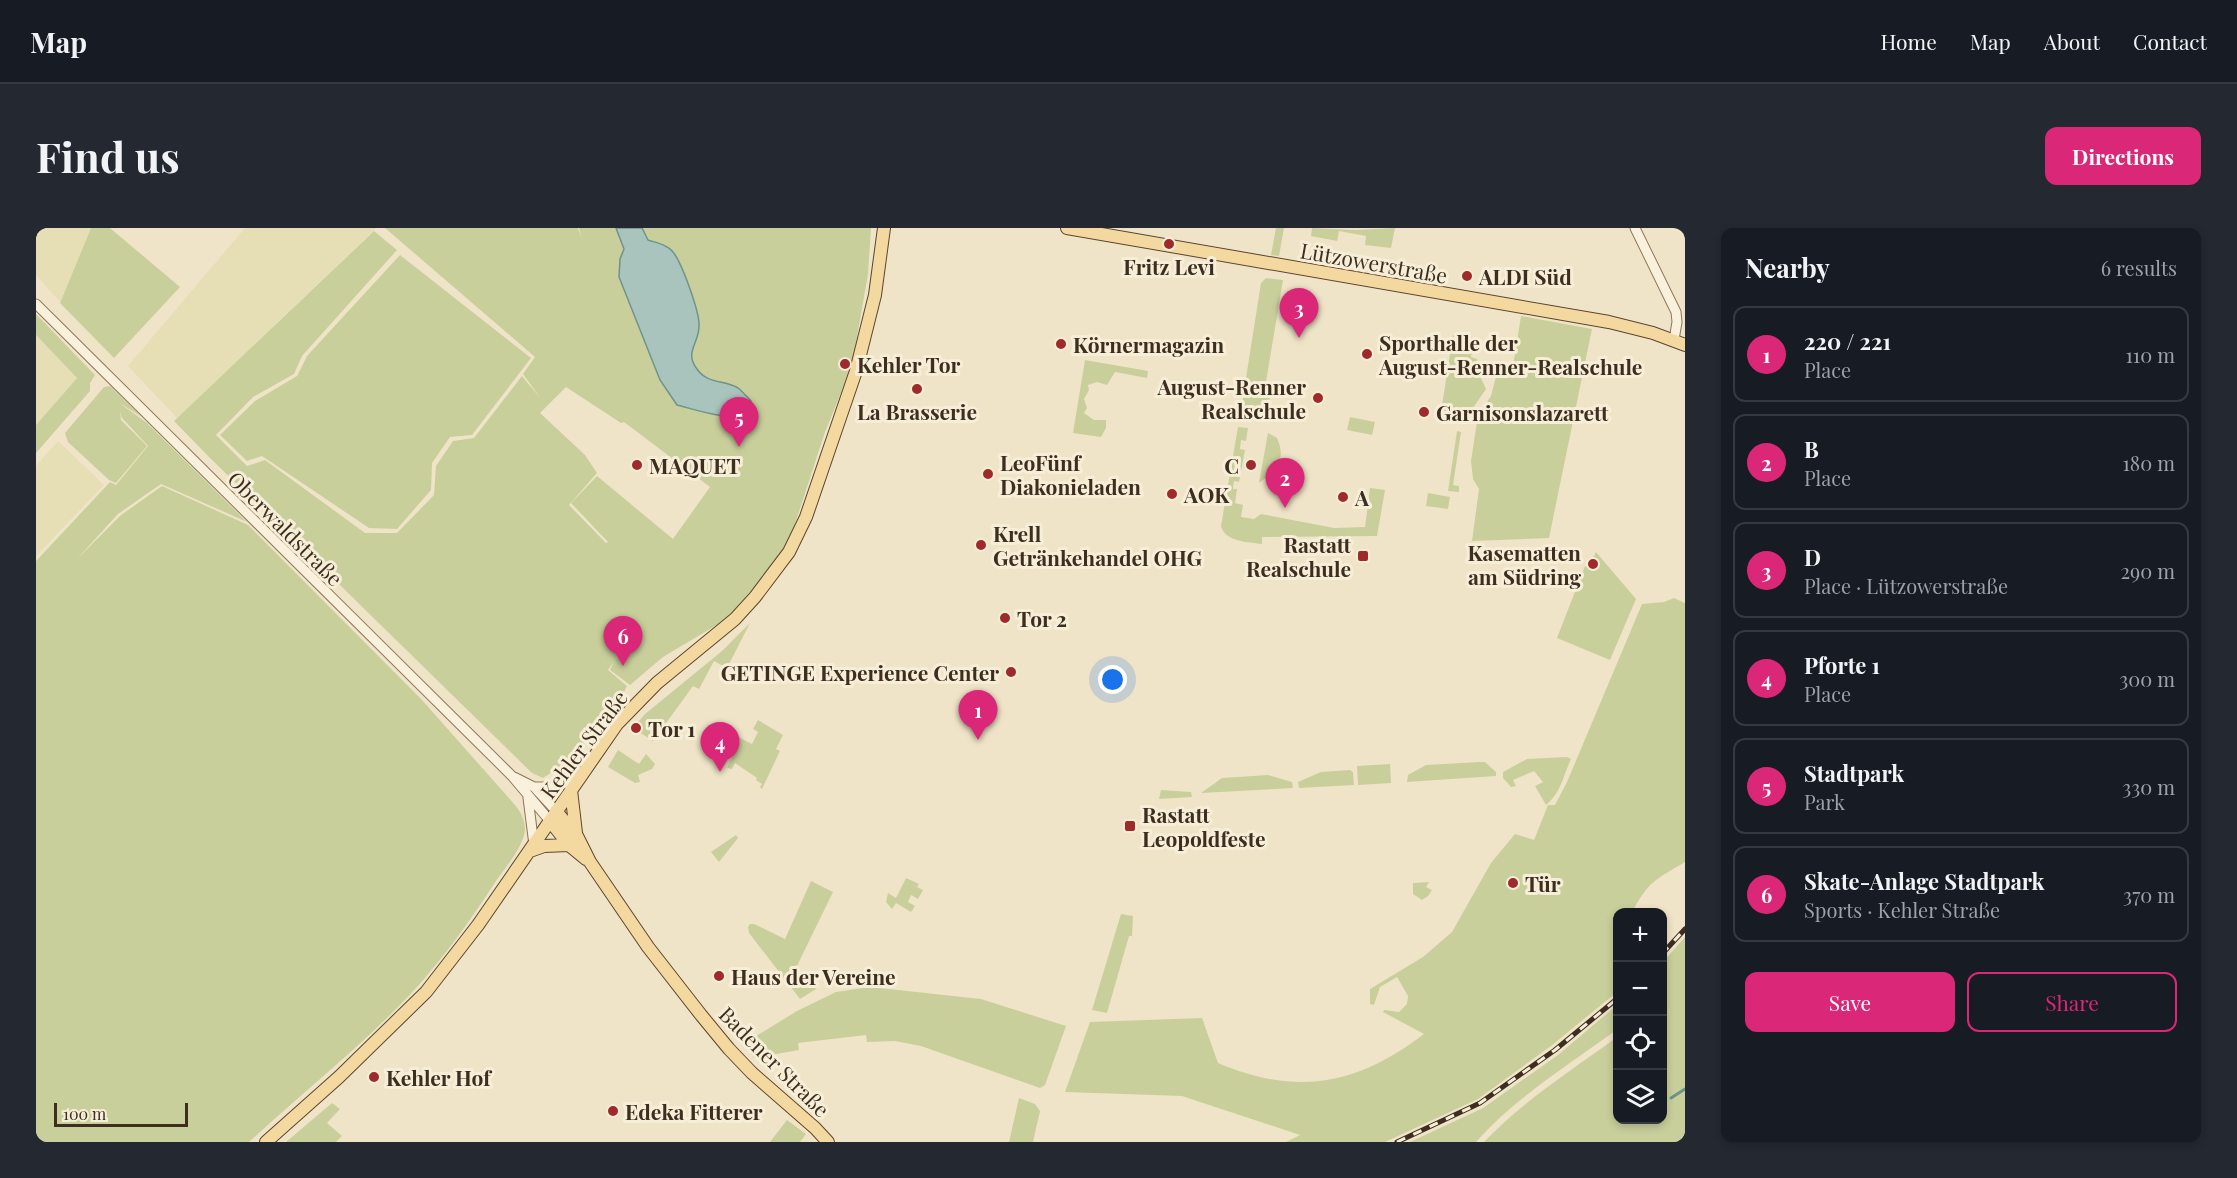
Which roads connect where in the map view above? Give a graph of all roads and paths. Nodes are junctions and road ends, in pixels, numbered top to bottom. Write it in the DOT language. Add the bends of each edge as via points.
graph roads {
  1 [pos="884,228"];
  2 [pos="1067,228"];
  3 [pos="1635,228"];
  4 [pos="36,304"];
  5 [pos="1679,343"];
  6 [pos="512,776"];
  7 [pos="574,784"];
  8 [pos="534,788"];
  9 [pos="528,798"];
  10 [pos="553,816"];
  11 [pos="573,840"];
  12 [pos="532,848"];
  13 [pos="266,1142"];
  14 [pos="828,1142"];
  1 -- 7 [label="main road, Kehler Straße" via="875,295 856,371 794,544 735,619 657,683 616,724"];
  2 -- 5 [label="main road, Lützowerstraße" via="1609,322"];
  3 -- 5 [label="street" via="1672,303"];
  4 -- 6 [label="street, Oberwaldstraße"];
  6 -- 8 [label="street, Oberwaldstraße"];
  6 -- 9 [label="street, Oberwaldstraße"];
  7 -- 8 [label="street"];
  7 -- 10 [label="main road, Kehler Straße"];
  7 -- 11 [label="main road"];
  8 -- 10 [label="street, Oberwaldstraße"];
  9 -- 10 [label="street, Oberwaldstraße"];
  9 -- 12 [label="street"];
  10 -- 11 [label="main road, Badener Straße"];
  10 -- 12 [label="main road, Kehler Straße"];
  11 -- 12 [label="main road"];
  11 -- 14 [label="main road, Badener Straße" via="648,947 729,1049"];
  12 -- 13 [label="main road, Kehler Straße" via="426,992"];
}
